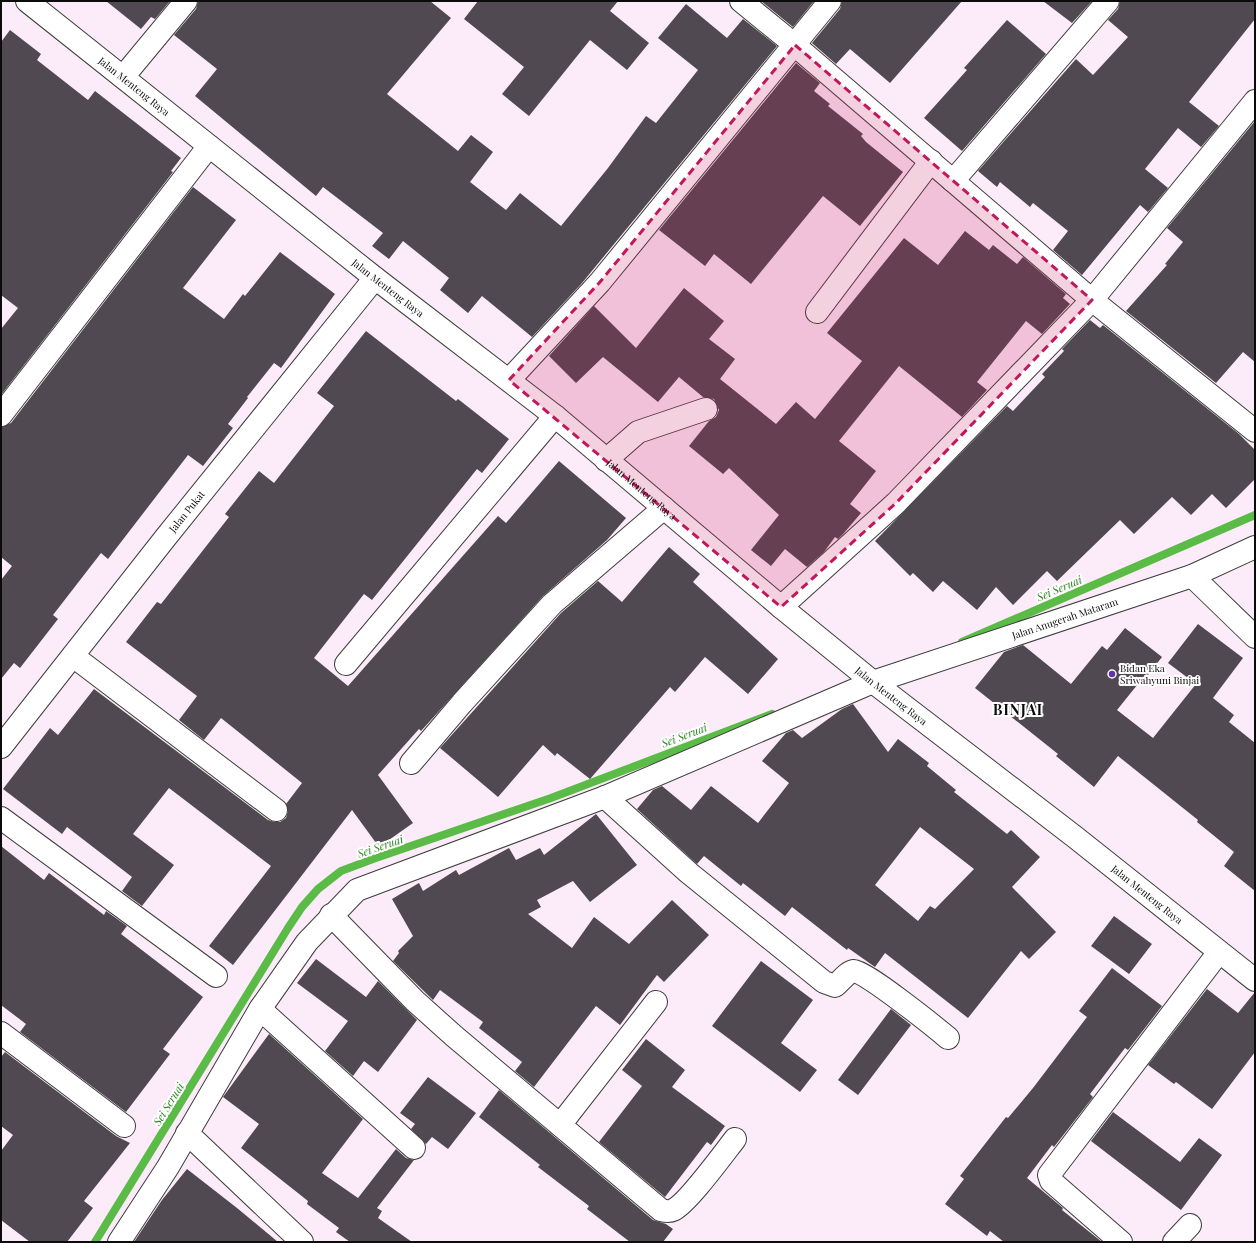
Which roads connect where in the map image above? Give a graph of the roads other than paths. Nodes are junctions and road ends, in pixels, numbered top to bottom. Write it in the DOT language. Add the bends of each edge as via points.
graph roads {
  1 [pos="27,1"];
  2 [pos="186,1"];
  3 [pos="741,1"];
  4 [pos="830,1"];
  5 [pos="1108,1"];
  6 [pos="795,45"];
  7 [pos="123,77"];
  8 [pos="1255,101"];
  9 [pos="209,146"];
  10 [pos="931,162"];
  11 [pos="953,181"];
  12 [pos="375,278"];
  13 [pos="1092,300"];
  14 [pos="817,312"];
  15 [pos="509,380"];
  16 [pos="706,410"];
  17 [pos="1,415"];
  18 [pos="555,416"];
  19 [pos="1255,431"];
  20 [pos="606,460"];
  21 [pos="664,508"];
  22 [pos="1255,547"];
  23 [pos="1192,576"];
  24 [pos="781,607"];
  25 [pos="1255,637"];
  26 [pos="73,656"];
  27 [pos="346,664"];
  28 [pos="873,682"];
  29 [pos="1,747"];
  30 [pos="411,763"];
  31 [pos="605,797"];
  32 [pos="276,810"];
  33 [pos="1,818"];
  34 [pos="331,915"];
  35 [pos="1220,952"];
  36 [pos="216,976"];
  37 [pos="1255,980"];
  38 [pos="656,1002"];
  39 [pos="260,1009"];
  40 [pos="1,1033"];
  41 [pos="948,1038"];
  42 [pos="560,1125"];
  43 [pos="124,1126"];
  44 [pos="188,1133"];
  45 [pos="735,1139"];
  46 [pos="414,1148"];
  47 [pos="1190,1225"];
  48 [pos="119,1242"];
  49 [pos="302,1242"];
  50 [pos="1121,1242"];
  51 [pos="1174,1242"];
  1 -- 7 [label="street, Jalan Menteng Raya"];
  2 -- 7 [label="street"];
  3 -- 6 [label="street"];
  4 -- 6 [label="street"];
  5 -- 11 [label="street"];
  6 -- 10 [label="street"];
  6 -- 15 [label="street" via="600,282"];
  7 -- 9 [label="street, Jalan Menteng Raya"];
  8 -- 13 [label="street"];
  9 -- 12 [label="street, Jalan Menteng Raya"];
  9 -- 17 [label="street"];
  10 -- 11 [label="street"];
  10 -- 14 [label="street"];
  11 -- 13 [label="street"];
  12 -- 15 [label="street, Jalan Menteng Raya"];
  12 -- 26 [label="street, Jalan Pukat"];
  13 -- 19 [label="street"];
  13 -- 24 [label="street" via="896,503"];
  15 -- 18 [label="street, Jalan Menteng Raya"];
  16 -- 20 [label="street" via="638,432"];
  18 -- 20 [label="street, Jalan Menteng Raya"];
  18 -- 27 [label="street"];
  20 -- 21 [label="street, Jalan Menteng Raya"];
  21 -- 24 [label="street, Jalan Menteng Raya"];
  21 -- 30 [label="street" via="552,604"];
  22 -- 23 [label="street, Jalan Anugerah Mataram"];
  23 -- 25 [label="street"];
  23 -- 28 [label="street, Jalan Anugerah Mataram"];
  24 -- 28 [label="street, Jalan Menteng Raya"];
  26 -- 29 [label="street, Jalan Pukat"];
  26 -- 32 [label="street"];
  28 -- 31 [label="street, Jalan Anugerah Mataram"];
  28 -- 35 [label="street, Jalan Menteng Raya"];
  31 -- 34 [label="street, Jalan Anugerah Mataram" via="357,890"];
  31 -- 41 [label="street" via="689,873 824,982 835,986 849,973 858,972 904,1002"];
  33 -- 36 [label="street"];
  34 -- 39 [label="street, Jalan Anugerah Mataram" via="307,942"];
  34 -- 42 [label="street" via="415,1001"];
  35 -- 37 [label="street, Jalan Menteng Raya"];
  35 -- 50 [label="street" via="1049,1175 1050,1181"];
  38 -- 42 [label="street"];
  39 -- 44 [label="street, Jalan Anugerah Mataram"];
  39 -- 46 [label="street"];
  40 -- 43 [label="street"];
  42 -- 45 [label="street" via="665,1211 677,1208"];
  44 -- 48 [label="street, Jalan Anugerah Mataram"];
  44 -- 49 [label="street"];
  47 -- 51 [label="street"];
}
